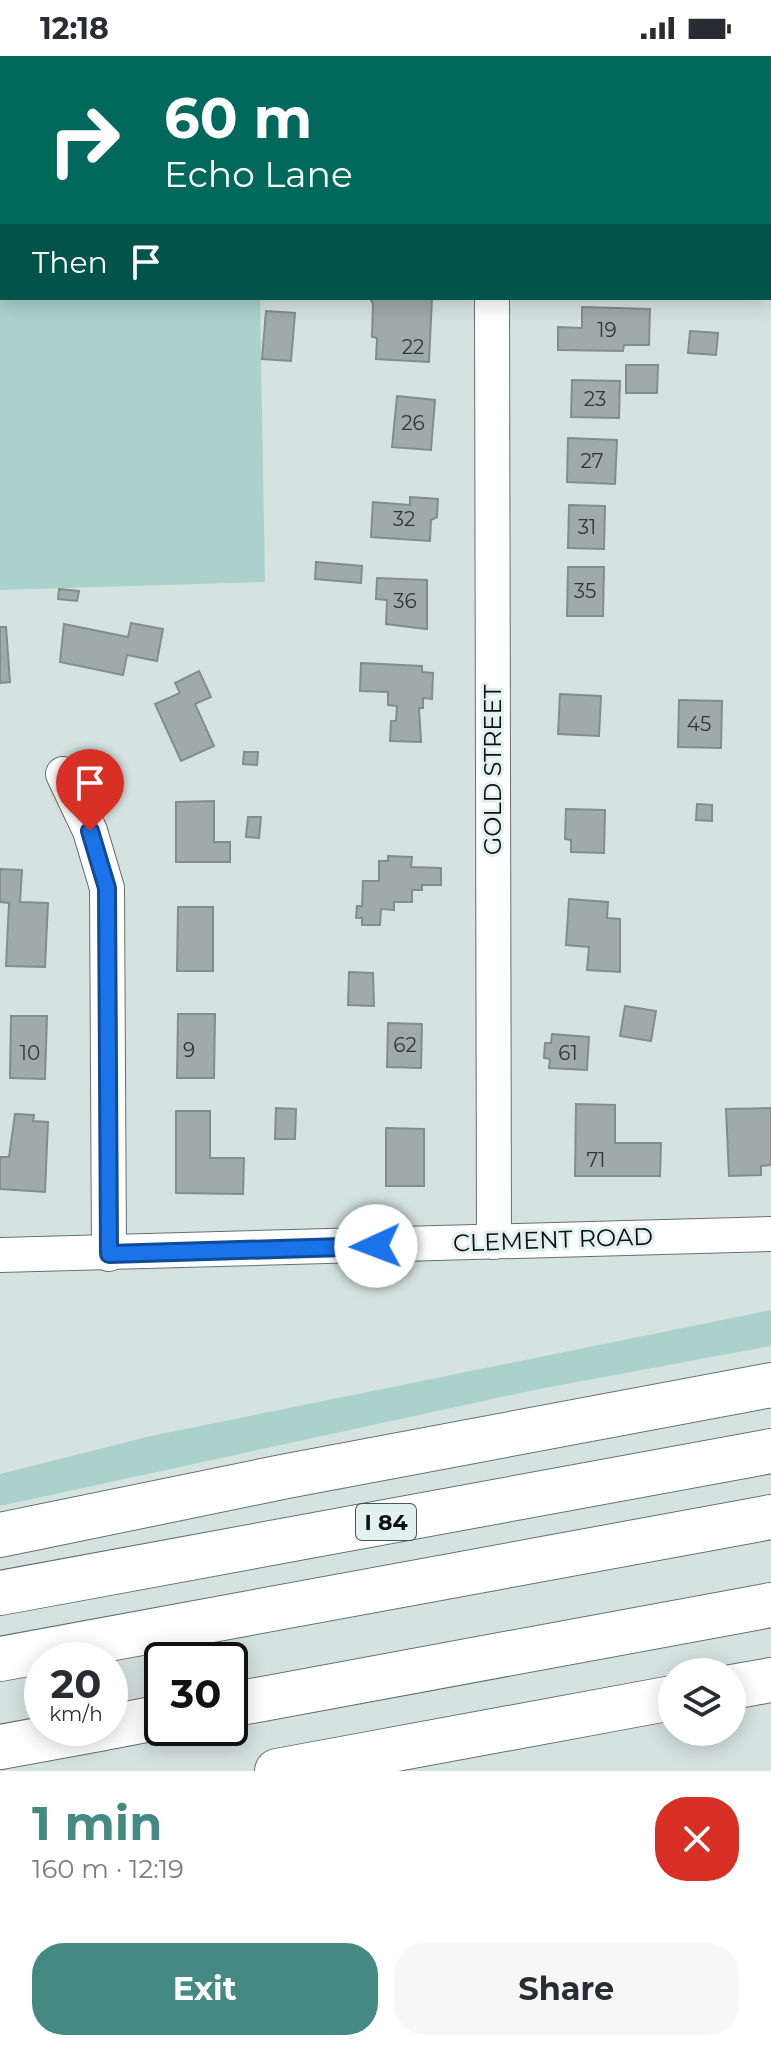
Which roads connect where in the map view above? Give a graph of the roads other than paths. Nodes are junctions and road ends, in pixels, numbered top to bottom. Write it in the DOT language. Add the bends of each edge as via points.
graph roads {
  1 [pos="492,300"];
  2 [pos="63,774"];
  3 [pos="771,1234"];
  4 [pos="494,1242"];
  5 [pos="109,1254"];
  6 [pos="0,1255"];
  7 [pos="771,1385"];
  8 [pos="771,1451"];
  9 [pos="771,1517"];
  10 [pos="0,1535"];
  11 [pos="771,1547"];
  12 [pos="0,1593"];
  13 [pos="771,1605"];
  14 [pos="0,1659"];
  15 [pos="128,1666"];
  16 [pos="771,1680"];
  17 [pos="746,1684"];
  18 [pos="24,1685"];
  19 [pos="0,1690"];
  20 [pos="658,1701"];
  21 [pos="248,1702"];
  22 [pos="24,1743"];
  23 [pos="0,1747"];
  24 [pos="277,1771"];
  1 -- 4 [label="street, GOLD STREET"];
  2 -- 5 [label="street" via="90,831 107,888"];
  3 -- 4 [label="street, CLEMENT ROAD"];
  4 -- 5 [label="street, CLEMENT ROAD"];
  5 -- 6 [label="street, CLEMENT ROAD"];
  7 -- 10 [label="highway"];
  8 -- 12 [label="highway, I 84"];
  9 -- 14 [label="highway"];
  11 -- 15 [label="highway"];
  13 -- 21 [label="highway"];
  16 -- 17 [label="highway"];
  18 -- 19 [label="highway"];
  20 -- 24 [label="highway"];
  22 -- 23 [label="highway"];
}
